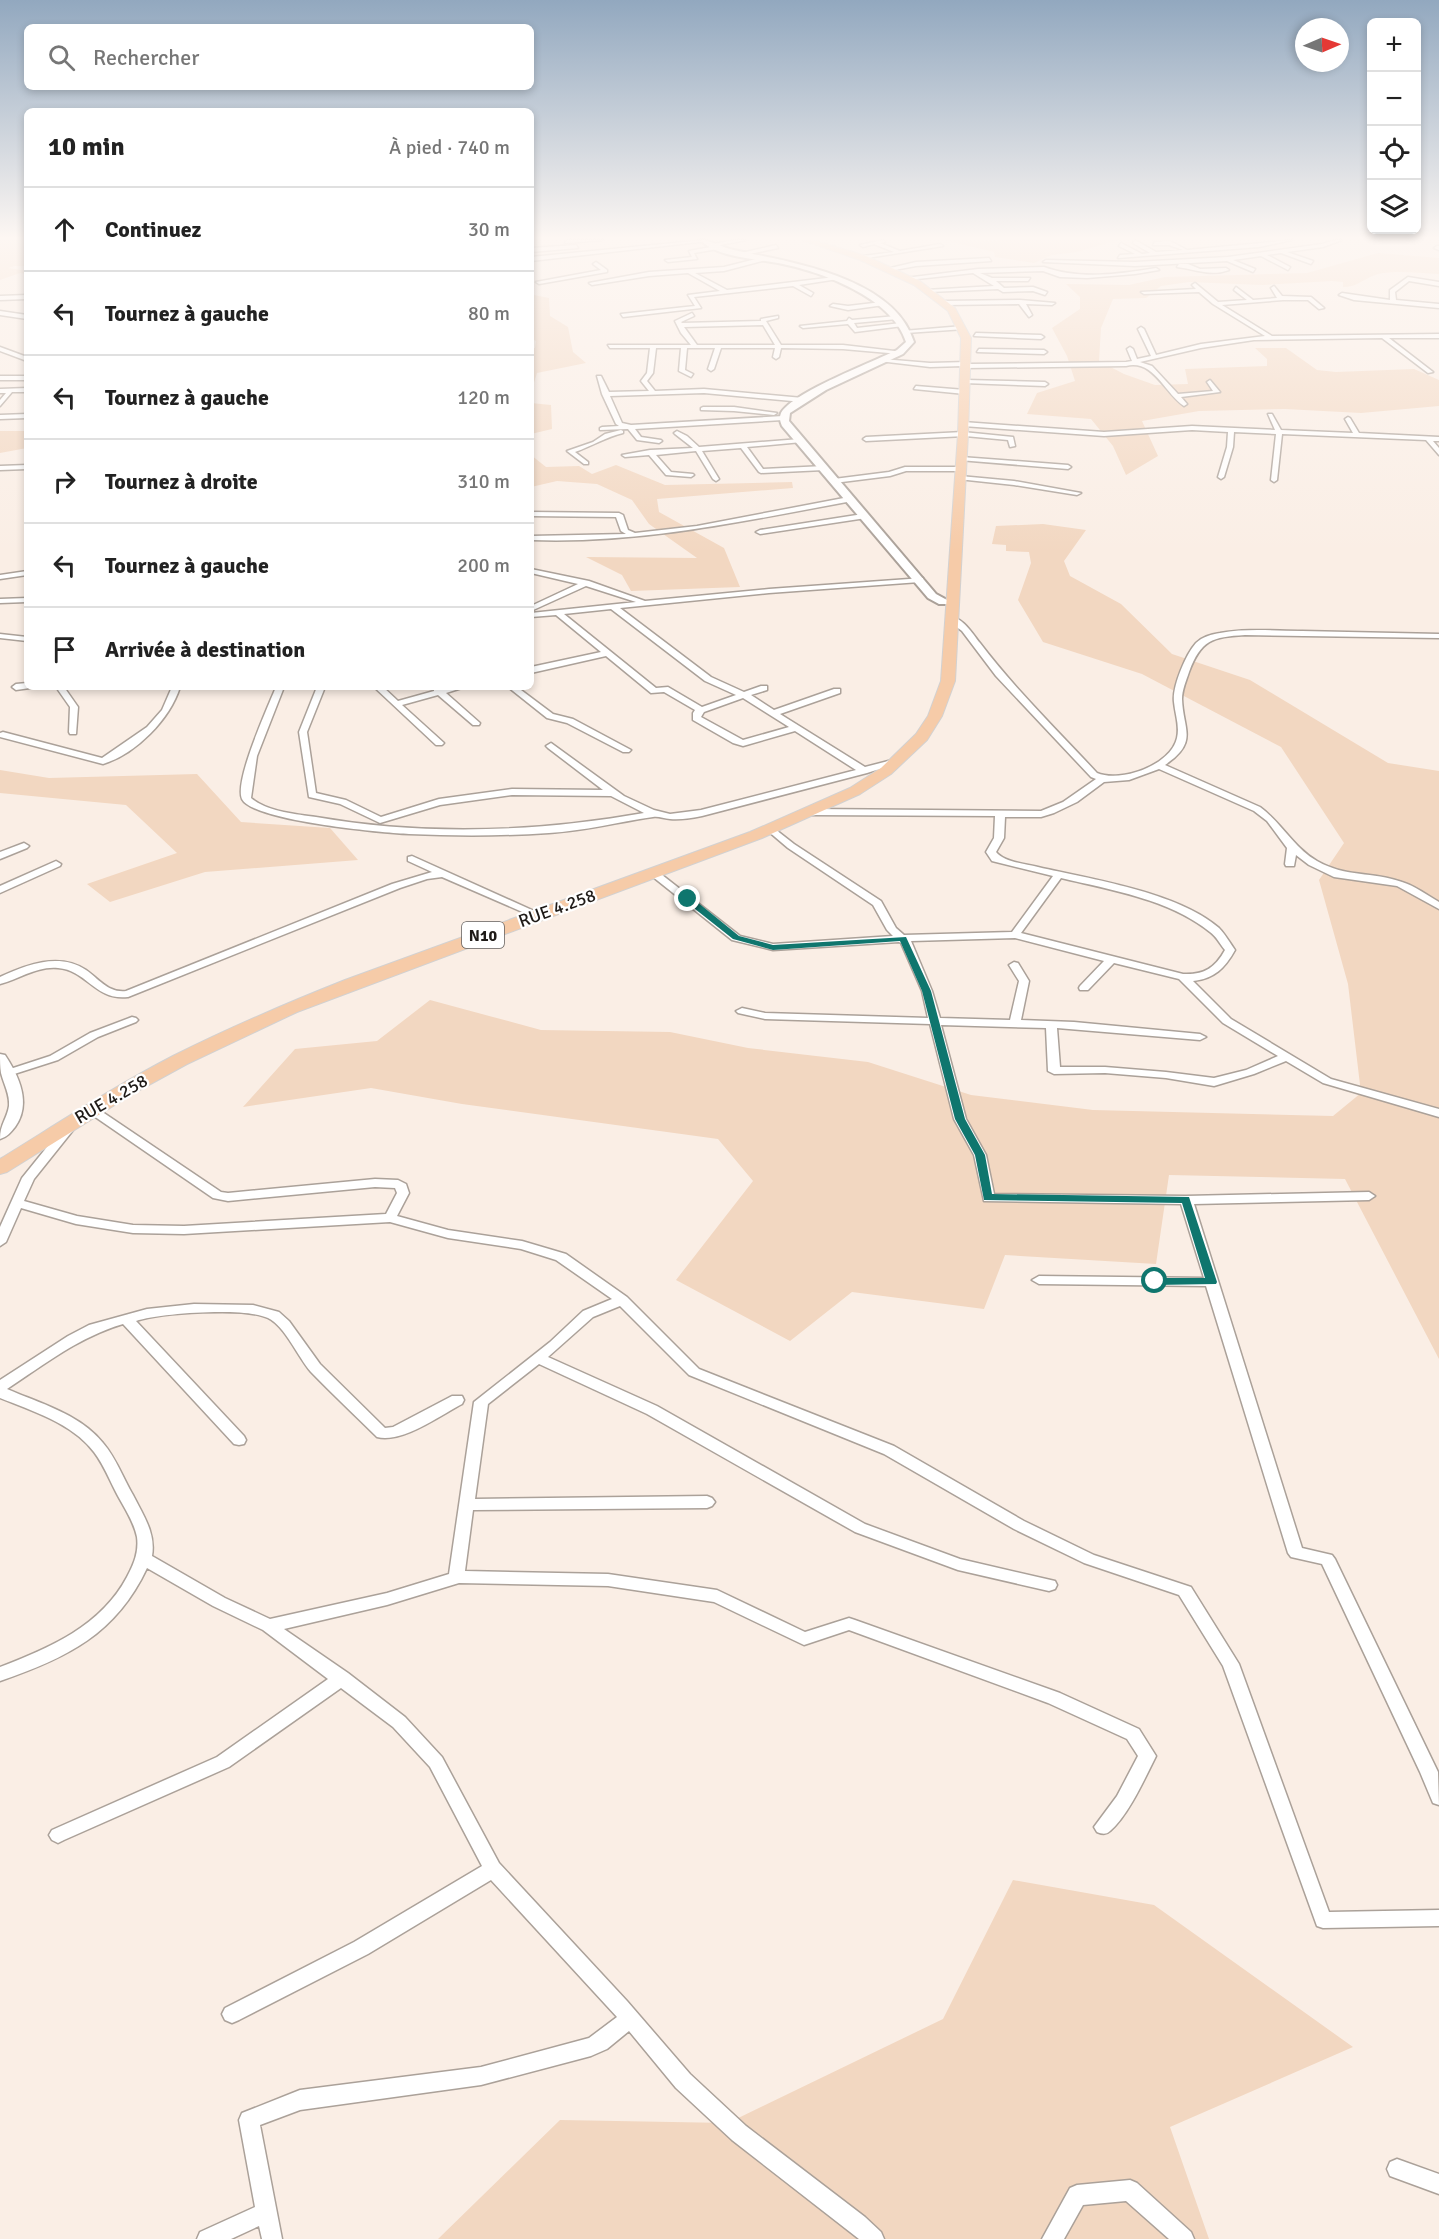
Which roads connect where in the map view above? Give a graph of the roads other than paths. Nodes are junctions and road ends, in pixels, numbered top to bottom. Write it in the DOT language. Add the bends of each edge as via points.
graph roads {
  1 [pos="908,344"];
  2 [pos="967,344"];
  3 [pos="978,344"];
  4 [pos="1148,344"];
  5 [pos="1213,344"];
  6 [pos="1394,344"];
  7 [pos="719,345"];
  8 [pos="610,346"];
  9 [pos="684,346"];
  10 [pos="695,346"];
  11 [pos="779,346"];
  12 [pos="654,347"];
  13 [pos="0,349"];
  14 [pos="1130,350"];
  15 [pos="979,351"];
  16 [pos="900,352"];
  17 [pos="1044,352"];
  18 [pos="24,357"];
  19 [pos="776,357"];
  20 [pos="1155,358"];
  21 [pos="882,362"];
  22 [pos="1136,363"];
  23 [pos="967,365"];
  24 [pos="982,366"];
  25 [pos="711,369"];
  26 [pos="1430,372"];
  27 [pos="691,375"];
  28 [pos="599,377"];
  29 [pos="0,378"];
  30 [pos="24,378"];
  31 [pos="1210,382"];
  32 [pos="1045,384"];
  33 [pos="965,387"];
  34 [pos="916,388"];
  35 [pos="24,390"];
  36 [pos="0,391"];
  37 [pos="10,391"];
  38 [pos="693,391"];
  39 [pos="653,393"];
  40 [pos="606,394"];
  41 [pos="1176,396"];
  42 [pos="803,400"];
  43 [pos="0,404"];
  44 [pos="1184,404"];
  45 [pos="703,409"];
  46 [pos="1270,414"];
  47 [pos="24,416"];
  48 [pos="784,416"];
  49 [pos="0,417"];
  50 [pos="707,417"];
  51 [pos="1348,419"];
  52 [pos="630,427"];
  53 [pos="602,429"];
  54 [pos="1231,429"];
  55 [pos="963,431"];
  56 [pos="1279,432"];
  57 [pos="677,434"];
  58 [pos="1357,435"];
  59 [pos="1428,438"];
  60 [pos="866,439"];
  61 [pos="1439,439"];
  62 [pos="659,441"];
  63 [pos="800,441"];
  64 [pos="742,444"];
  65 [pos="1012,446"];
  66 [pos="698,448"];
  67 [pos="650,452"];
  68 [pos="1439,453"];
  69 [pos="625,455"];
  70 [pos="586,463"];
  71 [pos="24,467"];
  72 [pos="1068,467"];
  73 [pos="0,468"];
  74 [pos="824,468"];
  75 [pos="961,469"];
  76 [pos="691,475"];
  77 [pos="1221,477"];
  78 [pos="716,478"];
  79 [pos="1274,480"];
  80 [pos="834,481"];
  81 [pos="1077,493"];
  82 [pos="849,499"];
  83 [pos="534,514"];
  84 [pos="863,516"];
  85 [pos="760,532"];
  86 [pos="632,534"];
  87 [pos="534,538"];
  88 [pos="534,572"];
  89 [pos="544,572"];
  90 [pos="24,573"];
  91 [pos="0,577"];
  92 [pos="534,577"];
  93 [pos="920,580"];
  94 [pos="586,583"];
  95 [pos="24,600"];
  96 [pos="0,601"];
  97 [pos="645,603"];
  98 [pos="612,606"];
  99 [pos="534,608"];
  100 [pos="949,609"];
  101 [pos="557,612"];
  102 [pos="534,615"];
  103 [pos="0,636"];
  104 [pos="1439,636"];
  105 [pos="24,639"];
  106 [pos="608,653"];
  107 [pos="534,669"];
  108 [pos="24,686"];
  109 [pos="16,687"];
  110 [pos="764,688"];
  111 [pos="62,690"];
  112 [pos="175,690"];
  113 [pos="279,690"];
  114 [pos="320,690"];
  115 [pos="381,690"];
  116 [pos="437,690"];
  117 [pos="516,690"];
  118 [pos="837,691"];
  119 [pos="746,696"];
  120 [pos="395,704"];
  121 [pos="701,710"];
  122 [pos="774,713"];
  123 [pos="476,723"];
  124 [pos="797,728"];
  125 [pos="73,732"];
  126 [pos="3,735"];
  127 [pos="439,743"];
  128 [pos="551,746"];
  129 [pos="626,750"];
  130 [pos="896,762"];
  131 [pos="1158,765"];
  132 [pos="864,771"];
  133 [pos="1102,779"];
  134 [pos="615,794"];
  135 [pos="811,812"];
  136 [pos="655,814"];
  137 [pos="1000,815"];
  138 [pos="771,829"];
  139 [pos="24,846"];
  140 [pos="1292,848"];
  141 [pos="0,856"];
  142 [pos="412,860"];
  143 [pos="56,864"];
  144 [pos="1290,864"];
  145 [pos="652,873"];
  146 [pos="443,874"];
  147 [pos="1058,876"];
  148 [pos="0,890"];
  149 [pos="1439,906"];
  150 [pos="538,915"];
  151 [pos="1015,935"];
  152 [pos="903,939"];
  153 [pos="1112,960"];
  154 [pos="1014,965"];
  155 [pos="1183,977"];
  156 [pos="0,981"];
  157 [pos="1084,988"];
  158 [pos="741,1011"];
  159 [pos="132,1020"];
  160 [pos="934,1020"];
  161 [pos="1015,1023"];
  162 [pos="1051,1024"];
  163 [pos="1200,1037"];
  164 [pos="1288,1056"];
  165 [pos="0,1058"];
  166 [pos="8,1072"];
  167 [pos="1439,1113"];
  168 [pos="84,1114"];
  169 [pos="4,1125"];
  170 [pos="0,1168"];
  171 [pos="1369,1196"];
  172 [pos="1186,1200"];
  173 [pos="16,1203"];
  174 [pos="390,1218"];
  175 [pos="0,1242"];
  176 [pos="1039,1280"];
  177 [pos="1212,1282"];
  178 [pos="622,1300"];
  179 [pos="126,1319"];
  180 [pos="538,1358"];
  181 [pos="0,1387"];
  182 [pos="0,1392"];
  183 [pos="457,1400"];
  184 [pos="239,1440"];
  185 [pos="707,1502"];
  186 [pos="467,1503"];
  187 [pos="143,1558"];
  188 [pos="456,1578"];
  189 [pos="1049,1585"];
  190 [pos="269,1626"];
  191 [pos="0,1674"];
  192 [pos="342,1678"];
  193 [pos="1439,1798"];
  194 [pos="1103,1827"];
  195 [pos="58,1835"];
  196 [pos="493,1869"];
  197 [pos="1439,1918"];
  198 [pos="232,2014"];
  199 [pos="629,2019"];
  200 [pos="1397,2169"];
  201 [pos="1439,2184"];
  202 [pos="267,2212"];
  203 [pos="207,2239"];
  204 [pos="272,2239"];
  205 [pos="874,2239"];
  206 [pos="1052,2239"];
  207 [pos="1185,2239"];
  1 -- 16 [label="main road"];
  2 -- 23 [label="highway, N10"];
  3 -- 15 [label="street"];
  4 -- 20 [label="street"];
  5 -- 20 [label="street"];
  6 -- 26 [label="street"];
  7 -- 10 [label="street"];
  7 -- 11 [label="street"];
  7 -- 25 [label="street"];
  8 -- 12 [label="street"];
  9 -- 10 [label="street"];
  9 -- 12 [label="street"];
  9 -- 27 [label="street" via="682,372"];
  11 -- 16 [label="street"];
  11 -- 19 [label="street"];
  12 -- 39 [label="street" via="650,373 644,381"];
  13 -- 18 [label="street"];
  14 -- 22 [label="street"];
  15 -- 17 [label="street"];
  15 -- 24 [label="street"];
  16 -- 21 [label="main road"];
  20 -- 22 [label="street"];
  21 -- 23 [label="street"];
  21 -- 42 [label="main road"];
  22 -- 24 [label="street"];
  22 -- 41 [label="street" via="1150,367"];
  23 -- 24 [label="street"];
  23 -- 33 [label="highway, N10"];
  28 -- 40 [label="street"];
  29 -- 30 [label="street"];
  31 -- 41 [label="street" via="1217,392"];
  32 -- 33 [label="street"];
  33 -- 34 [label="street"];
  33 -- 55 [label="highway, N10"];
  35 -- 37 [label="street"];
  36 -- 37 [label="street"];
  37 -- 43 [label="street"];
  38 -- 39 [label="street"];
  38 -- 42 [label="street"];
  38 -- 45 [label="street"];
  39 -- 40 [label="street"];
  40 -- 52 [label="street" via="619,424"];
  41 -- 44 [label="street"];
  42 -- 48 [label="main road"];
  45 -- 48 [label="street"];
  45 -- 50 [label="street"];
  46 -- 56 [label="street"];
  47 -- 49 [label="street"];
  48 -- 52 [label="street"];
  48 -- 63 [label="main road" via="785,424"];
  51 -- 58 [label="street"];
  52 -- 53 [label="street"];
  52 -- 62 [label="street" via="639,439"];
  52 -- 70 [label="street" via="570,451"];
  54 -- 55 [label="street" via="1104,434"];
  54 -- 56 [label="street"];
  54 -- 77 [label="street"];
  55 -- 60 [label="street"];
  55 -- 65 [label="street" via="1011,438"];
  55 -- 75 [label="highway, N10"];
  56 -- 58 [label="street"];
  56 -- 79 [label="street"];
  57 -- 66 [label="street"];
  58 -- 59 [label="street"];
  59 -- 61 [label="street"];
  59 -- 68 [label="street"];
  63 -- 64 [label="street"];
  63 -- 74 [label="main road"];
  64 -- 66 [label="street"];
  64 -- 74 [label="street" via="760,471"];
  66 -- 67 [label="street"];
  66 -- 78 [label="street"];
  67 -- 69 [label="street"];
  67 -- 76 [label="street" via="670,476"];
  71 -- 73 [label="street"];
  72 -- 75 [label="street"];
  74 -- 80 [label="main road"];
  75 -- 80 [label="street" via="905,470"];
  75 -- 81 [label="street"];
  75 -- 100 [label="highway, N10"];
  80 -- 82 [label="main road"];
  82 -- 84 [label="main road"];
  82 -- 86 [label="street" via="716,525"];
  83 -- 86 [label="street" via="619,515 625,531"];
  84 -- 85 [label="street"];
  84 -- 93 [label="main road"];
  86 -- 87 [label="street"];
  88 -- 89 [label="street"];
  89 -- 92 [label="street"];
  89 -- 94 [label="street"];
  90 -- 91 [label="street"];
  93 -- 97 [label="street"];
  93 -- 100 [label="main road"];
  94 -- 97 [label="street"];
  94 -- 99 [label="street"];
  95 -- 96 [label="street"];
  97 -- 98 [label="street"];
  98 -- 101 [label="street"];
  98 -- 119 [label="street" via="708,679"];
  100 -- 130 [label="highway, RUE 4.258 / N10" via="948,681 944,697 922,737"];
  100 -- 133 [label="street" via="999,674"];
  101 -- 102 [label="street"];
  101 -- 106 [label="street"];
  103 -- 105 [label="street"];
  104 -- 131 [label="street" via="1245,633 1201,642 1188,665 1177,699 1183,724 1179,746"];
  106 -- 107 [label="street"];
  106 -- 121 [label="street" via="654,692 665,689"];
  108 -- 109 [label="street"];
  110 -- 119 [label="street"];
  111 -- 125 [label="street" via="74,707"];
  112 -- 126 [label="street" via="157,725 103,761"];
  113 -- 136 [label="street" via="250,761 247,801 261,809 339,824 408,831 546,830"];
  114 -- 134 [label="street" via="303,732 312,795 343,802 380,820 439,802 512,792"];
  115 -- 120 [label="street"];
  116 -- 120 [label="street"];
  116 -- 123 [label="street"];
  117 -- 129 [label="street" via="550,716"];
  118 -- 122 [label="street"];
  119 -- 121 [label="street"];
  119 -- 122 [label="street"];
  120 -- 127 [label="street"];
  121 -- 124 [label="street" via="696,718 736,741 753,742"];
  122 -- 124 [label="street"];
  124 -- 132 [label="street"];
  128 -- 134 [label="street"];
  130 -- 132 [label="street"];
  130 -- 135 [label="highway, RUE 4.258 / N10" via="855,791"];
  131 -- 133 [label="street" via="1125,779"];
  131 -- 140 [label="street" via="1257,809"];
  132 -- 136 [label="street" via="702,813 672,817"];
  133 -- 137 [label="street" via="1059,810"];
  134 -- 136 [label="street"];
  135 -- 137 [label="street"];
  135 -- 138 [label="highway, RUE 4.258 / N10"];
  137 -- 147 [label="street" via="999,838 992,856"];
  138 -- 145 [label="highway, RUE 4.258 / N10"];
  138 -- 152 [label="street" via="877,903 892,930"];
  139 -- 141 [label="street"];
  140 -- 144 [label="street"];
  140 -- 149 [label="street" via="1338,875 1400,884"];
  142 -- 146 [label="street"];
  143 -- 148 [label="street"];
  145 -- 150 [label="highway, RUE 4.258 / N10"];
  145 -- 152 [label="street" via="736,938 773,947"];
  146 -- 150 [label="street"];
  146 -- 156 [label="street" via="396,886 122,996 106,993 82,973 65,966 35,966"];
  147 -- 151 [label="street"];
  147 -- 155 [label="street" via="1145,896 1176,907 1216,929 1230,950 1223,964 1205,978"];
  150 -- 168 [label="highway, RUE 4.258 / N10" via="291,1008 180,1060"];
  151 -- 152 [label="street"];
  151 -- 153 [label="street"];
  152 -- 160 [label="street" via="927,991"];
  153 -- 155 [label="street"];
  153 -- 157 [label="street"];
  154 -- 161 [label="street" via="1024,981"];
  155 -- 164 [label="street" via="1227,1021"];
  158 -- 160 [label="street" via="765,1016"];
  159 -- 166 [label="street" via="94,1035 54,1058"];
  160 -- 161 [label="street"];
  160 -- 172 [label="street" via="960,1119 980,1155 988,1198"];
  161 -- 162 [label="street"];
  162 -- 163 [label="street"];
  162 -- 164 [label="street" via="1053,1071 1105,1070 1214,1082"];
  164 -- 167 [label="street" via="1327,1081"];
  165 -- 166 [label="street"];
  166 -- 169 [label="street" via="17,1103 16,1116"];
  168 -- 170 [label="highway, RUE 4.258 / N10"];
  168 -- 173 [label="street" via="28,1178"];
  168 -- 174 [label="street" via="217,1195 398,1184 403,1192"];
  171 -- 172 [label="street"];
  172 -- 177 [label="street"];
  173 -- 174 [label="street" via="76,1220 133,1229 184,1230"];
  173 -- 175 [label="street"];
  174 -- 178 [label="street" via="448,1234 522,1245 561,1257"];
  176 -- 177 [label="street"];
  177 -- 193 [label="street" via="1296,1553 1326,1559"];
  178 -- 180 [label="street" via="588,1314"];
  178 -- 197 [label="street" via="694,1372 889,1450 1089,1559 1185,1592 1231,1664 1323,1920"];
  179 -- 181 [label="street" via="73,1338"];
  179 -- 183 [label="street" via="171,1311 236,1307 274,1315 315,1367 382,1433 396,1432"];
  179 -- 184 [label="street"];
  180 -- 186 [label="street" via="481,1402"];
  180 -- 189 [label="street" via="652,1410 860,1528 958,1564"];
  182 -- 187 [label="street" via="74,1426 97,1444 142,1529 146,1545"];
  185 -- 186 [label="street"];
  186 -- 188 [label="street"];
  187 -- 190 [label="street"];
  187 -- 191 [label="street" via="130,1587 87,1634 51,1654"];
  188 -- 190 [label="street" via="387,1599"];
  188 -- 194 [label="street" via="608,1580 717,1596 804,1639 849,1624 1054,1698 1133,1734 1147,1756"];
  190 -- 192 [label="street"];
  192 -- 195 [label="street" via="224,1762"];
  192 -- 196 [label="street" via="399,1722 436,1762"];
  196 -- 198 [label="street" via="360,1948"];
  196 -- 199 [label="street"];
  199 -- 202 [label="street" via="591,2047 481,2076 300,2100 249,2120"];
  199 -- 205 [label="street" via="683,2081 739,2133"];
  200 -- 201 [label="street"];
  202 -- 203 [label="street"];
  202 -- 204 [label="street"];
  206 -- 207 [label="street" via="1077,2196 1130,2190"];
}
